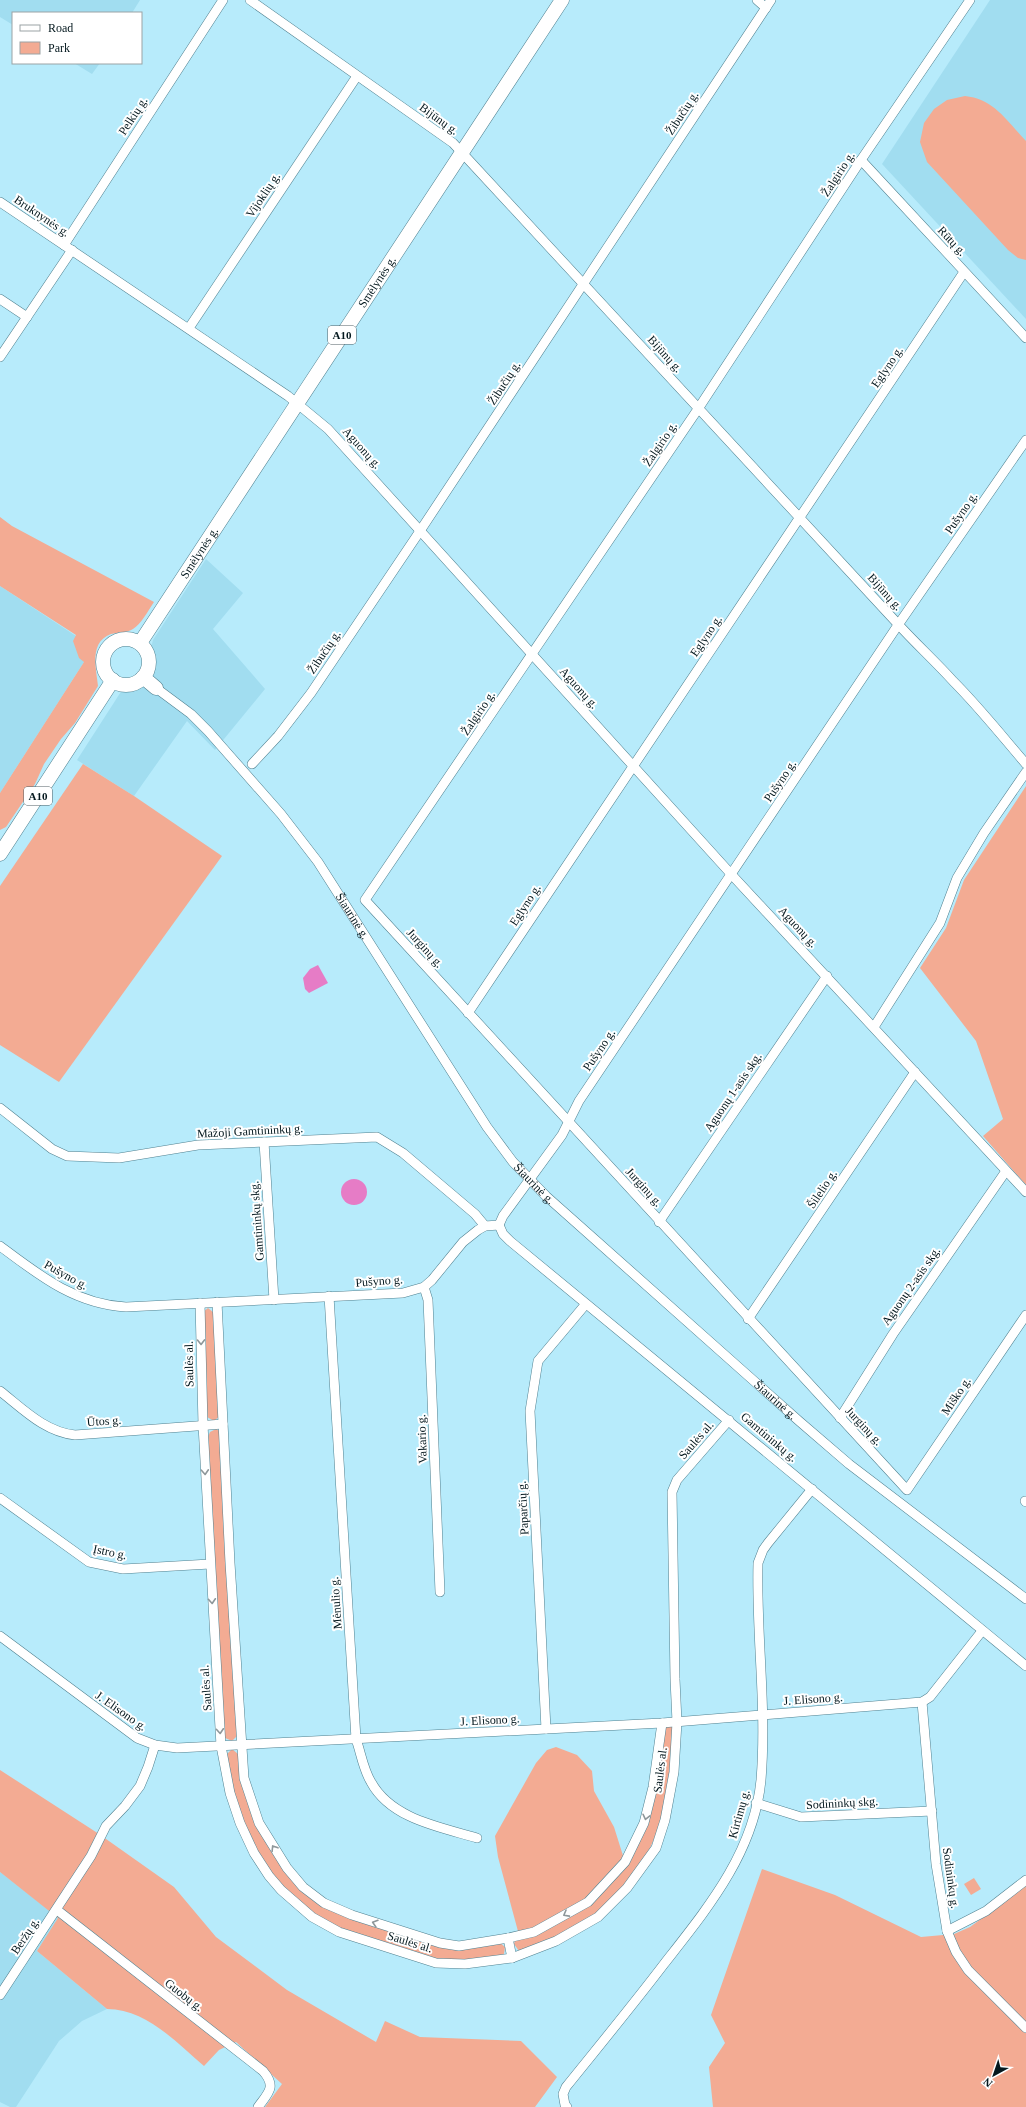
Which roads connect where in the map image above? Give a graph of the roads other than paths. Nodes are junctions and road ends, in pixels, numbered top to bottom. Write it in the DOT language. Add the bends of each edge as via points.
graph roads {
  1 [pos="223,0"];
  2 [pos="250,0"];
  3 [pos="562,0"];
  4 [pos="757,0"];
  5 [pos="970,0"];
  6 [pos="768,4"];
  7 [pos="357,76"];
  8 [pos="461,152"];
  9 [pos="861,160"];
  10 [pos="0,202"];
  11 [pos="68,247"];
  12 [pos="964,272"];
  13 [pos="584,283"];
  14 [pos="0,299"];
  15 [pos="27,317"];
  16 [pos="188,328"];
  17 [pos="1026,338"];
  18 [pos="0,357"];
  19 [pos="298,403"];
  20 [pos="698,409"];
  21 [pos="1026,440"];
  22 [pos="801,517"];
  23 [pos="420,531"];
  24 [pos="898,625"];
  25 [pos="140,643"];
  26 [pos="532,654"];
  27 [pos="143,677"];
  28 [pos="113,680"];
  29 [pos="156,688"];
  30 [pos="252,764"];
  31 [pos="1026,764"];
  32 [pos="632,765"];
  33 [pos="1026,772"];
  34 [pos="1,850"];
  35 [pos="732,874"];
  36 [pos="365,900"];
  37 [pos="827,976"];
  38 [pos="468,1013"];
  39 [pos="874,1027"];
  40 [pos="915,1072"];
  41 [pos="0,1108"];
  42 [pos="569,1121"];
  43 [pos="264,1142"];
  44 [pos="1006,1171"];
  45 [pos="529,1180"];
  46 [pos="1026,1192"];
  47 [pos="659,1222"];
  48 [pos="499,1225"];
  49 [pos="485,1226"];
  50 [pos="0,1246"];
  51 [pos="424,1287"];
  52 [pos="329,1296"];
  53 [pos="274,1300"];
  54 [pos="217,1302"];
  55 [pos="200,1303"];
  56 [pos="585,1305"];
  57 [pos="1026,1315"];
  58 [pos="748,1319"];
  59 [pos="0,1391"];
  60 [pos="840,1418"];
  61 [pos="729,1420"];
  62 [pos="223,1424"];
  63 [pos="203,1425"];
  64 [pos="812,1489"];
  65 [pos="907,1490"];
  66 [pos="0,1498"];
  67 [pos="210,1564"];
  68 [pos="440,1592"];
  69 [pos="1026,1599"];
  70 [pos="982,1631"];
  71 [pos="0,1636"];
  72 [pos="1026,1666"];
  73 [pos="922,1702"];
  74 [pos="764,1715"];
  75 [pos="677,1722"];
  76 [pos="662,1723"];
  77 [pos="546,1729"];
  78 [pos="356,1739"];
  79 [pos="155,1745"];
  80 [pos="241,1745"];
  81 [pos="221,1746"];
  82 [pos="756,1803"];
  83 [pos="932,1811"];
  84 [pos="477,1838"];
  85 [pos="1026,1880"];
  86 [pos="57,1910"];
  87 [pos="947,1931"];
  88 [pos="508,1938"];
  89 [pos="512,1958"];
  90 [pos="0,1995"];
  91 [pos="1026,2028"];
  92 [pos="566,2106"];
  93 [pos="258,2107"];
  1 -- 11 [label="street, Pelkių g."];
  2 -- 7 [label="street, Bijūnų g."];
  3 -- 8 [label="main road, Smėlynės g. / A10"];
  4 -- 6 [label="street, Žibučių g."];
  5 -- 9 [label="street, Žalgirio g."];
  6 -- 13 [label="street, Žibučių g."];
  7 -- 8 [label="street, Bijūnų g." via="453,143"];
  7 -- 16 [label="street, Vijoklių g."];
  8 -- 13 [label="street, Bijūnų g."];
  8 -- 19 [label="main road, Smėlynės g. / A10"];
  9 -- 12 [label="street, Rūtų g."];
  9 -- 20 [label="street, Žalgirio g."];
  10 -- 11 [label="street, Bruknynės g."];
  11 -- 15 [label="street, Pelkių g."];
  11 -- 16 [label="street, Aguonų g."];
  12 -- 17 [label="street, Rūtų g."];
  12 -- 22 [label="street, Eglyno g."];
  13 -- 20 [label="street, Bijūnų g."];
  13 -- 23 [label="street, Žibučių g."];
  14 -- 15 [label="street"];
  15 -- 18 [label="street, Pelkių g."];
  16 -- 19 [label="street, Aguonų g."];
  19 -- 23 [label="street, Aguonų g." via="328,429"];
  19 -- 25 [label="main road, Smėlynės g. / A10"];
  20 -- 22 [label="street, Bijūnų g."];
  20 -- 26 [label="street, Žalgirio g."];
  21 -- 24 [label="street, Pušyno g."];
  22 -- 24 [label="street, Bijūnų g."];
  22 -- 32 [label="street, Eglyno g."];
  23 -- 26 [label="street, Aguonų g."];
  23 -- 30 [label="street, Žibučių g." via="311,693 278,736"];
  24 -- 31 [label="street, Bijūnų g." via="955,682"];
  24 -- 35 [label="street, Pušyno g."];
  25 -- 27 [label="main road" via="149,660"];
  25 -- 28 [label="main road" via="124,639 109,647 104,662 106,672"];
  26 -- 32 [label="street, Aguonų g."];
  26 -- 36 [label="street, Žalgirio g."];
  27 -- 28 [label="main road" via="128,684"];
  27 -- 29 [label="main road, Šiaurinė g."];
  28 -- 34 [label="main road, A10"];
  29 -- 45 [label="street, Šiaurinė g." via="208,730 302,839 487,1127"];
  32 -- 35 [label="street, Aguonų g."];
  32 -- 38 [label="street, Eglyno g."];
  33 -- 39 [label="street" via="957,878 940,923"];
  35 -- 37 [label="street, Aguonų g."];
  35 -- 42 [label="street, Pušyno g." via="579,1101"];
  36 -- 38 [label="street, Jurginų g."];
  37 -- 39 [label="street, Aguonų g."];
  37 -- 47 [label="street, Aguonų 1-asis skg."];
  38 -- 42 [label="street, Jurginų g."];
  39 -- 40 [label="street, Aguonų g."];
  40 -- 44 [label="street, Aguonų g."];
  40 -- 58 [label="street, Šilelio g."];
  41 -- 43 [label="street, Mažoji Gamtininkų g." via="52,1149 68,1156 119,1158 198,1145"];
  42 -- 45 [label="street, Pušyno g." via="562,1135"];
  42 -- 47 [label="street, Jurginų g."];
  43 -- 49 [label="street, Mažoji Gamtininkų g." via="377,1137 403,1153 475,1214"];
  43 -- 53 [label="street, Gamtininkų skg."];
  44 -- 46 [label="street, Aguonų g."];
  44 -- 60 [label="street, Aguonų 2-asis skg." via="893,1334"];
  45 -- 48 [label="street, Pušyno g."];
  45 -- 69 [label="street, Šiaurinė g." via="843,1459"];
  47 -- 58 [label="street, Jurginų g."];
  48 -- 49 [label="street"];
  48 -- 56 [label="street, Gamtininkų g." via="510,1241"];
  49 -- 51 [label="street, Pušyno g." via="463,1242"];
  50 -- 55 [label="street, Pušyno g." via="58,1287 99,1304 126,1307"];
  51 -- 52 [label="street, Pušyno g." via="403,1293"];
  51 -- 68 [label="street, Vakario g." via="428,1300"];
  52 -- 53 [label="street, Pušyno g."];
  52 -- 78 [label="street, Mėnulio g."];
  53 -- 54 [label="street, Pušyno g."];
  54 -- 55 [label="street, Pušyno g."];
  54 -- 62 [label="street, Saulės al."];
  55 -- 63 [label="street, Saulės al., one-way"];
  56 -- 61 [label="street, Gamtininkų g."];
  56 -- 77 [label="street, Paparčių g." via="538,1361 530,1410"];
  57 -- 65 [label="street, Miško g."];
  58 -- 60 [label="street, Jurginų g."];
  59 -- 63 [label="street, Ūtos g." via="49,1428 65,1434"];
  60 -- 65 [label="street, Jurginų g."];
  61 -- 64 [label="street, Gamtininkų g."];
  61 -- 75 [label="street, Saulės al." via="677,1480 672,1492"];
  62 -- 63 [label="street, Ūtos g."];
  62 -- 80 [label="street, Saulės al."];
  63 -- 67 [label="street, Saulės al., one-way"];
  64 -- 70 [label="street, Gamtininkų g."];
  64 -- 74 [label="street, Kirtimų g." via="762,1550 758,1563"];
  66 -- 67 [label="street, Įstro g." via="90,1562 123,1569"];
  67 -- 81 [label="street, Saulės al., one-way"];
  70 -- 72 [label="street, Gamtininkų g."];
  70 -- 73 [label="street" via="930,1697"];
  71 -- 79 [label="street, J. Elisono g." via="124,1730"];
  73 -- 74 [label="street, J. Elisono g."];
  73 -- 83 [label="street, Sodininkų g."];
  74 -- 75 [label="street, J. Elisono g."];
  74 -- 82 [label="street, Kirtimų g."];
  75 -- 76 [label="street, J. Elisono g."];
  75 -- 89 [label="street, Saulės al." via="674,1772 665,1820 656,1848 627,1888 598,1918 556,1942"];
  76 -- 77 [label="street, J. Elisono g."];
  76 -- 88 [label="street, Saulės al., one-way" via="653,1786 644,1823 625,1862 588,1902 534,1932"];
  77 -- 78 [label="street, J. Elisono g."];
  78 -- 80 [label="street, J. Elisono g."];
  78 -- 84 [label="street, Mėnulio g." via="371,1783 389,1803 408,1816"];
  79 -- 81 [label="street, J. Elisono g." via="177,1748"];
  79 -- 86 [label="street, Beržų g." via="140,1786 106,1826 91,1856"];
  80 -- 81 [label="street, J. Elisono g."];
  88 -- 80 [label="street, Saulės al., one-way" via="460,1946 440,1943 352,1915 324,1903 303,1887 287,1868 259,1823 244,1778"];
  81 -- 89 [label="street, Saulės al." via="230,1793 254,1853 281,1890 312,1917 339,1932 436,1963 465,1964"];
  82 -- 83 [label="street, Sodininkų skg." via="801,1817"];
  82 -- 92 [label="street, Kirtimų g." via="737,1862 716,1898 566,2087 563,2094"];
  83 -- 87 [label="street, Sodininkų g." via="936,1864"];
  85 -- 87 [label="street" via="986,1911"];
  86 -- 90 [label="street, Beržų g."];
  86 -- 93 [label="street, Guobų g." via="264,2071 271,2082 271,2088"];
  87 -- 91 [label="street, Sodininkų g." via="956,1952 968,1970"];
  88 -- 89 [label="street"];
}
